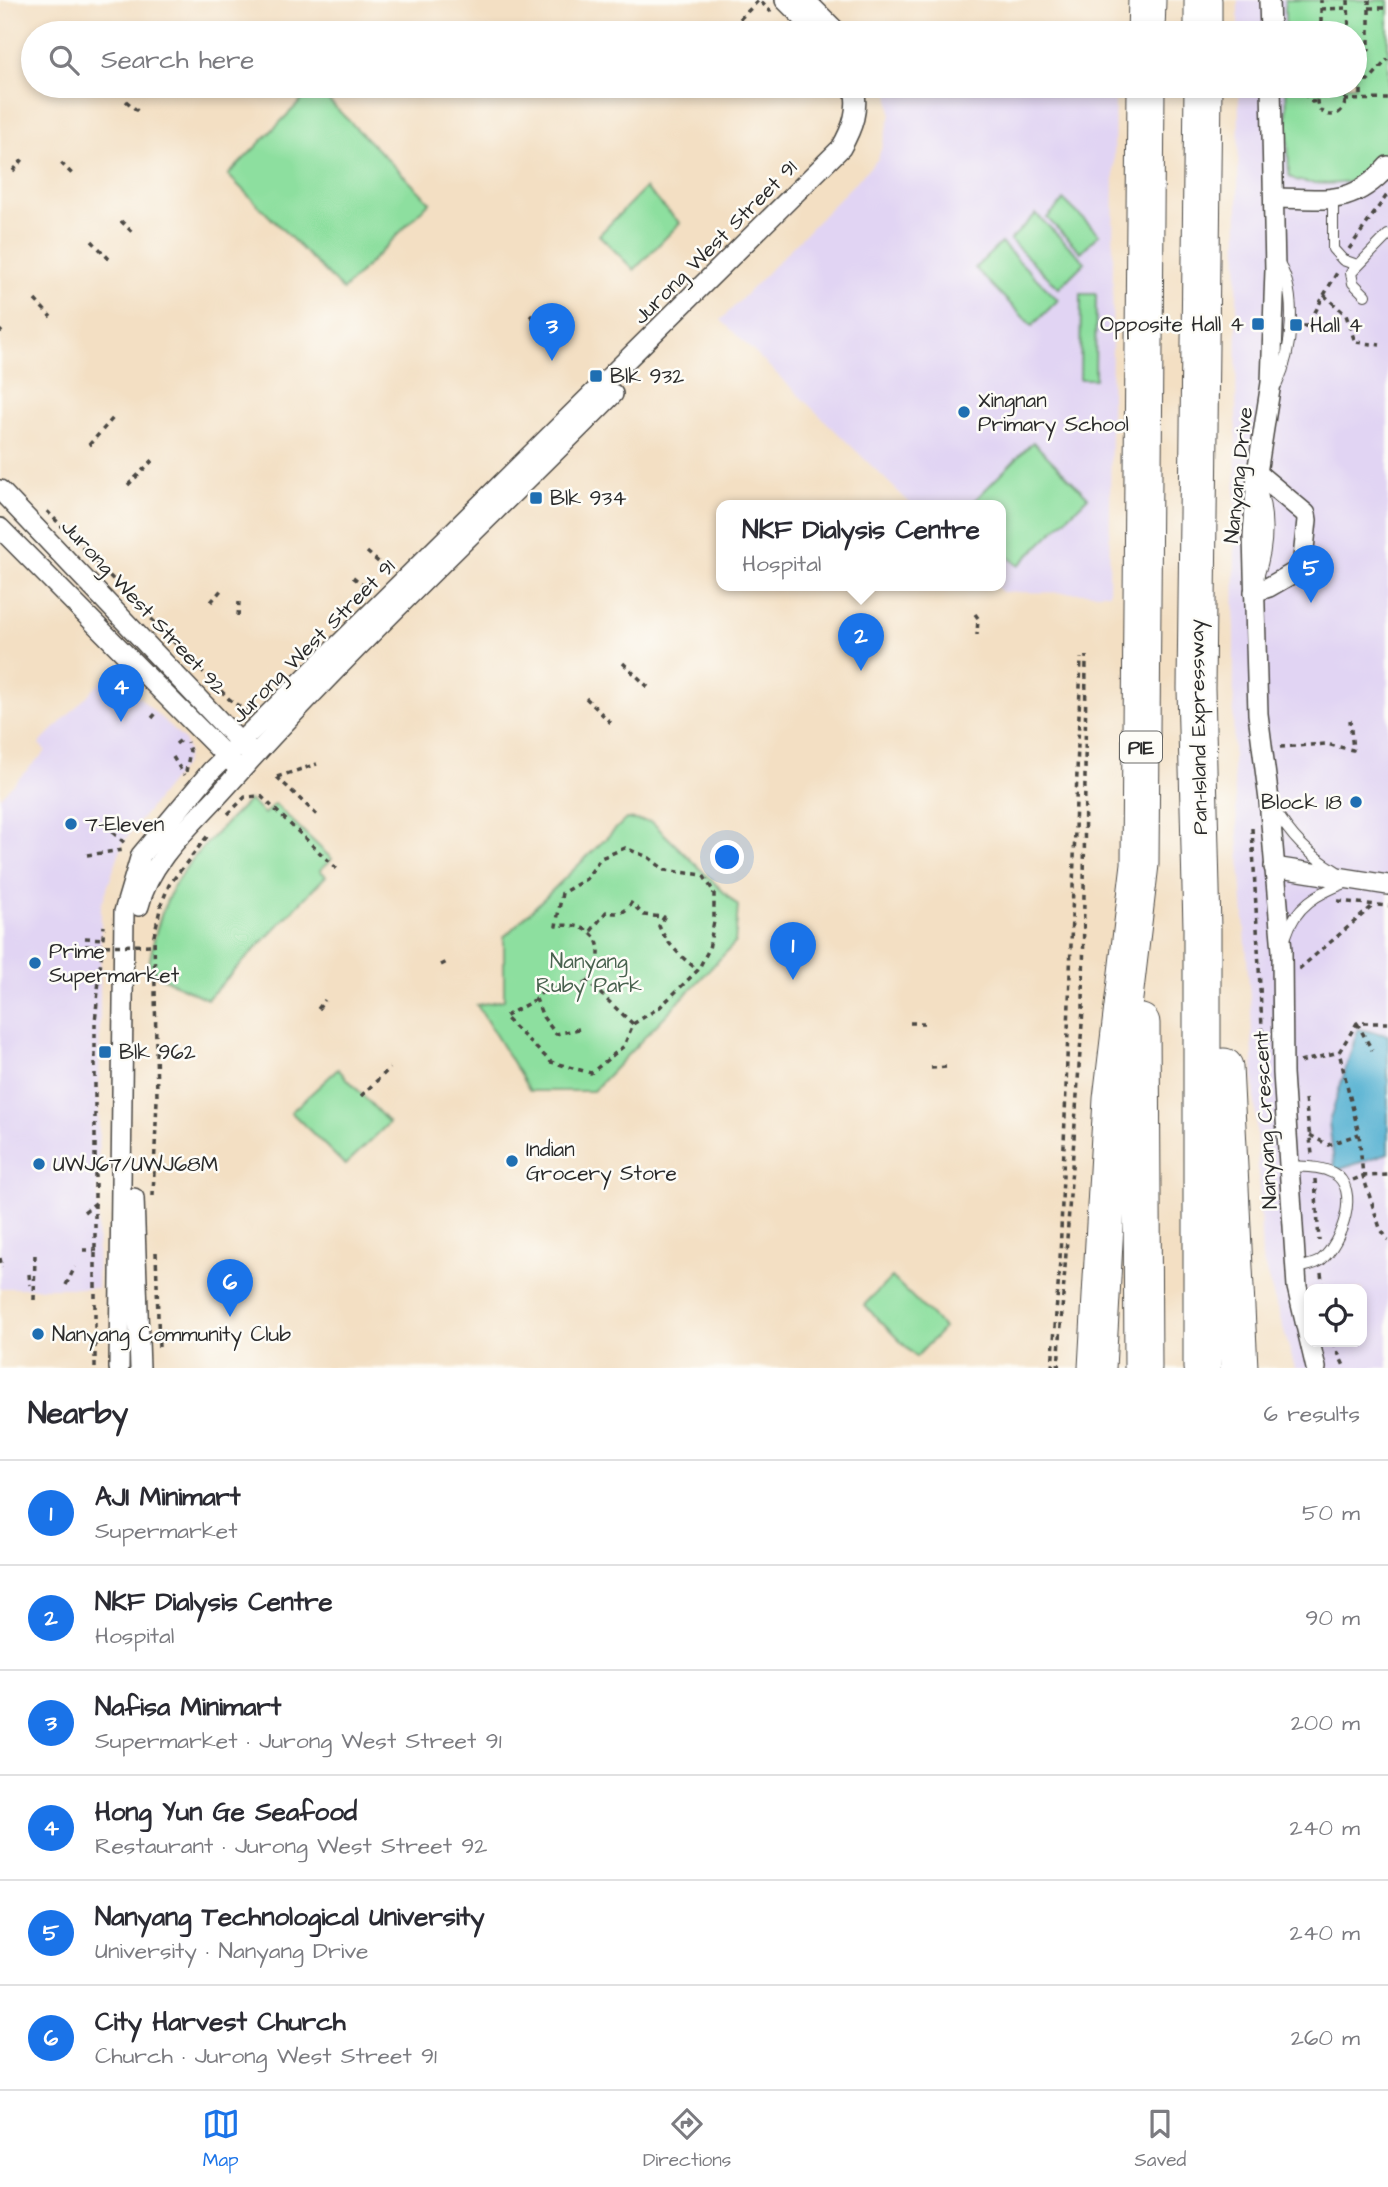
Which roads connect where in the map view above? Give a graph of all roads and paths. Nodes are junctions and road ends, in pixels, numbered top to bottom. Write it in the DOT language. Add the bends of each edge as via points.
graph roads {
  1 [pos="759,0"];
  2 [pos="785,0"];
  3 [pos="805,0"];
  4 [pos="1148,0"];
  5 [pos="1203,0"];
  6 [pos="1269,0"];
  7 [pos="1321,0"];
  8 [pos="1348,0"];
  9 [pos="1369,0"];
  10 [pos="1348,8"];
  11 [pos="1369,8"];
  12 [pos="1388,8"];
  13 [pos="1321,9"];
  14 [pos="740,19"];
  15 [pos="806,21"];
  16 [pos="826,21"];
  17 [pos="1148,21"];
  18 [pos="1203,21"];
  19 [pos="1270,21"];
  20 [pos="1321,21"];
  21 [pos="1349,21"];
  22 [pos="1367,50"];
  23 [pos="1388,60"];
  24 [pos="1367,80"];
  25 [pos="857,98"];
  26 [pos="869,98"];
  27 [pos="1148,98"];
  28 [pos="1203,98"];
  29 [pos="1271,98"];
  30 [pos="1308,98"];
  31 [pos="126,100"];
  32 [pos="1344,100"];
  33 [pos="1362,100"];
  34 [pos="1388,100"];
  35 [pos="1317,101"];
  36 [pos="141,113"];
  37 [pos="24,158"];
  38 [pos="61,163"];
  39 [pos="1388,166"];
  40 [pos="13,171"];
  41 [pos="75,177"];
  42 [pos="1388,193"];
  43 [pos="1274,198"];
  44 [pos="1333,198"];
  45 [pos="121,221"];
  46 [pos="134,234"];
  47 [pos="1388,235"];
  48 [pos="92,241"];
  49 [pos="109,259"];
  50 [pos="1343,260"];
  51 [pos="1357,265"];
  52 [pos="1324,295"];
  53 [pos="1365,295"];
  54 [pos="35,300"];
  55 [pos="530,315"];
  56 [pos="51,317"];
  57 [pos="1296,326"];
  58 [pos="545,329"];
  59 [pos="1380,345"];
  60 [pos="114,416"];
  61 [pos="89,445"];
  62 [pos="153,460"];
  63 [pos="1257,473"];
  64 [pos="128,485"];
  65 [pos="4,500"];
  66 [pos="38,503"];
  67 [pos="0,528"];
  68 [pos="367,552"];
  69 [pos="353,577"];
  70 [pos="397,578"];
  71 [pos="222,589"];
  72 [pos="1254,592"];
  73 [pos="378,596"];
  74 [pos="211,602"];
  75 [pos="239,603"];
  76 [pos="975,614"];
  77 [pos="238,616"];
  78 [pos="977,635"];
  79 [pos="623,663"];
  80 [pos="648,687"];
  81 [pos="586,698"];
  82 [pos="151,702"];
  83 [pos="159,710"];
  84 [pos="248,712"];
  85 [pos="152,718"];
  86 [pos="168,719"];
  87 [pos="1350,720"];
  88 [pos="612,724"];
  89 [pos="176,727"];
  90 [pos="185,736"];
  91 [pos="1276,737"];
  92 [pos="176,744"];
  93 [pos="1278,747"];
  94 [pos="173,757"];
  95 [pos="240,757"];
  96 [pos="1280,759"];
  97 [pos="317,764"];
  98 [pos="184,775"];
  99 [pos="176,785"];
  100 [pos="1269,800"];
  101 [pos="320,818"];
  102 [pos="223,819"];
  103 [pos="105,825"];
  104 [pos="213,829"];
  105 [pos="134,835"];
  106 [pos="126,844"];
  107 [pos="123,850"];
  108 [pos="87,855"];
  109 [pos="120,862"];
  110 [pos="1140,864"];
  111 [pos="1275,867"];
  112 [pos="339,871"];
  113 [pos="1352,880"];
  114 [pos="1388,885"];
  115 [pos="1331,900"];
  116 [pos="1375,904"];
  117 [pos="1388,906"];
  118 [pos="105,917"];
  119 [pos="1202,928"];
  120 [pos="591,931"];
  121 [pos="85,938"];
  122 [pos="103,939"];
  123 [pos="154,945"];
  124 [pos="85,946"];
  125 [pos="102,946"];
  126 [pos="1289,956"];
  127 [pos="449,961"];
  128 [pos="441,965"];
  129 [pos="698,970"];
  130 [pos="588,982"];
  131 [pos="536,999"];
  132 [pos="325,1000"];
  133 [pos="318,1009"];
  134 [pos="910,1023"];
  135 [pos="923,1023"];
  136 [pos="1357,1023"];
  137 [pos="1388,1023"];
  138 [pos="633,1024"];
  139 [pos="579,1028"];
  140 [pos="1299,1049"];
  141 [pos="1372,1050"];
  142 [pos="1339,1052"];
  143 [pos="1300,1062"];
  144 [pos="948,1067"];
  145 [pos="390,1068"];
  146 [pos="931,1068"];
  147 [pos="1301,1074"];
  148 [pos="1303,1087"];
  149 [pos="360,1096"];
  150 [pos="1309,1135"];
  151 [pos="1360,1135"];
  152 [pos="1290,1166"];
  153 [pos="1315,1167"];
  154 [pos="1388,1175"];
  155 [pos="1363,1176"];
  156 [pos="97,1202"];
  157 [pos="154,1205"];
  158 [pos="84,1212"];
  159 [pos="1388,1240"];
  160 [pos="83,1250"];
  161 [pos="97,1250"];
  162 [pos="156,1251"];
  163 [pos="35,1254"];
  164 [pos="0,1258"];
  165 [pos="1320,1261"];
  166 [pos="75,1267"];
  167 [pos="2,1268"];
  168 [pos="1296,1269"];
  169 [pos="29,1274"];
  170 [pos="1322,1284"];
  171 [pos="30,1285"];
  172 [pos="66,1285"];
  173 [pos="34,1300"];
  174 [pos="1335,1347"];
  175 [pos="159,1356"];
  176 [pos="1202,1359"];
  177 [pos="1143,1360"];
  178 [pos="95,1368"];
  179 [pos="119,1368"];
  180 [pos="140,1368"];
  181 [pos="1052,1368"];
  182 [pos="1058,1368"];
  183 [pos="1097,1368"];
  184 [pos="1239,1368"];
  185 [pos="1316,1368"];
  186 [pos="1345,1368"];
  1 -- 14 [label="path"];
  2 -- 15 [label="street"];
  3 -- 16 [label="street"];
  4 -- 17 [label="highway"];
  5 -- 18 [label="highway"];
  6 -- 19 [label="street"];
  7 -- 13 [label="path"];
  8 -- 10 [label="path"];
  9 -- 11 [label="path"];
  10 -- 13 [label="path"];
  10 -- 21 [label="path"];
  11 -- 12 [label="path"];
  11 -- 22 [label="path"];
  13 -- 20 [label="path"];
  23 -- 24 [label="path"];
  25 -- 95 [label="street, Jurong West Street 91" via="853,127 841,148"];
  26 -- 95 [label="street, Jurong West Street 91" via="866,130 852,154"];
  27 -- 110 [label="highway, PIE"];
  28 -- 119 [label="highway, Pan-Island Expressway" via="1196,674"];
  29 -- 43 [label="street, Nanyang Drive"];
  30 -- 35 [label="path"];
  31 -- 36 [label="path"];
  32 -- 33 [label="path"];
  32 -- 35 [label="path" via="1345,106 1337,114 1326,114"];
  33 -- 34 [label="path"];
  37 -- 40 [label="path"];
  38 -- 41 [label="path"];
  39 -- 44 [label="street" via="1361,191"];
  42 -- 50 [label="path"];
  43 -- 44 [label="street"];
  43 -- 63 [label="street, Nanyang Drive" via="1269,401"];
  44 -- 50 [label="lane" via="1333,249"];
  45 -- 46 [label="path"];
  47 -- 51 [label="lane"];
  48 -- 49 [label="path"];
  50 -- 51 [label="lane"];
  50 -- 52 [label="path"];
  51 -- 53 [label="lane" via="1351,273 1353,283"];
  52 -- 57 [label="path" via="1308,326"];
  52 -- 59 [label="path" via="1346,315 1355,342"];
  54 -- 56 [label="path"];
  55 -- 58 [label="path"];
  60 -- 61 [label="path"];
  62 -- 64 [label="path"];
  63 -- 72 [label="street, Nanyang Drive"];
  63 -- 72 [label="street" via="1306,514 1307,520 1302,568"];
  65 -- 95 [label="street, Jurong West Street 92"];
  66 -- 84 [label="path" via="229,699"];
  67 -- 95 [label="street, Jurong West Street 92"];
  68 -- 70 [label="path"];
  69 -- 73 [label="path"];
  71 -- 74 [label="path"];
  72 -- 100 [label="street, Nanyang Drive" via="1258,714"];
  75 -- 77 [label="path"];
  76 -- 78 [label="path"];
  79 -- 80 [label="path"];
  81 -- 88 [label="path"];
  82 -- 83 [label="path"];
  83 -- 85 [label="path"];
  83 -- 86 [label="path"];
  87 -- 93 [label="path" via="1353,750 1325,744"];
  89 -- 90 [label="path"];
  90 -- 92 [label="path"];
  90 -- 98 [label="path" via="190,751"];
  91 -- 93 [label="path"];
  93 -- 96 [label="path"];
  94 -- 98 [label="path"];
  95 -- 179 [label="street, Jurong West Street 91" via="211,771 141,855 124,912"];
  95 -- 180 [label="street, Jurong West Street 91" via="144,887 135,921 134,1196"];
  97 -- 101 [label="path" via="277,777"];
  98 -- 99 [label="path"];
  100 -- 111 [label="street, Nanyang Drive"];
  100 -- 113 [label="lane" via="1290,835 1311,856"];
  102 -- 112 [label="path" via="245,797 261,796"];
  103 -- 106 [label="path"];
  104 -- 123 [label="path" via="169,885"];
  105 -- 106 [label="path"];
  106 -- 107 [label="path"];
  107 -- 108 [label="path"];
  107 -- 109 [label="path"];
  110 -- 177 [label="highway, PIE"];
  110 -- 183 [label="highway" via="1112,1099"];
  111 -- 113 [label="street"];
  111 -- 126 [label="street, Nanyang Crescent"];
  113 -- 114 [label="street"];
  113 -- 126 [label="lane" via="1318,894 1291,921"];
  115 -- 116 [label="path"];
  116 -- 117 [label="path"];
  116 -- 126 [label="path" via="1296,972"];
  118 -- 122 [label="path"];
  119 -- 176 [label="highway, Pan-Island Expressway"];
  119 -- 184 [label="highway" via="1217,950"];
  120 -- 129 [label="path" via="606,912 618,914 632,904 644,915 664,917 659,926 663,936"];
  120 -- 129 [label="path" via="575,923 556,926 562,893 586,879 601,858 625,848 665,870 703,875 715,892 714,921 709,949"];
  120 -- 130 [label="path" via="600,956 598,969"];
  121 -- 122 [label="path"];
  122 -- 125 [label="path"];
  123 -- 125 [label="path, bridge"];
  123 -- 157 [label="path"];
  124 -- 125 [label="path, bridge"];
  125 -- 156 [label="path" via="95,1023"];
  126 -- 152 [label="street, Nanyang Crescent" via="1283,1073"];
  127 -- 128 [label="path"];
  129 -- 138 [label="path" via="660,1007"];
  130 -- 131 [label="path" via="569,992 547,986"];
  130 -- 138 [label="path"];
  131 -- 138 [label="path" via="504,1017 551,1062 591,1073 624,1046"];
  131 -- 139 [label="path" via="556,1034"];
  132 -- 133 [label="path"];
  134 -- 135 [label="path"];
  136 -- 137 [label="path"];
  136 -- 141 [label="path"];
  136 -- 142 [label="path"];
  140 -- 143 [label="path"];
  142 -- 143 [label="path"];
  142 -- 151 [label="path"];
  143 -- 147 [label="path"];
  144 -- 146 [label="path"];
  145 -- 149 [label="path"];
  148 -- 150 [label="path"];
  150 -- 151 [label="path" via="1328,1145"];
  150 -- 153 [label="path"];
  151 -- 155 [label="path"];
  152 -- 153 [label="lane"];
  152 -- 168 [label="street, Nanyang Crescent"];
  153 -- 165 [label="path"];
  153 -- 165 [label="lane" via="1335,1173 1345,1184 1347,1211 1342,1231"];
  154 -- 155 [label="path"];
  155 -- 159 [label="path"];
  156 -- 158 [label="path"];
  156 -- 161 [label="path"];
  160 -- 161 [label="path"];
  161 -- 178 [label="path"];
  162 -- 175 [label="path"];
  163 -- 173 [label="path"];
  164 -- 167 [label="path"];
  165 -- 168 [label="lane"];
  165 -- 170 [label="path"];
  166 -- 172 [label="path"];
  168 -- 185 [label="street, Nanyang Crescent"];
  169 -- 171 [label="path"];
  174 -- 186 [label="path"];
  181 -- 182 [label="path" via="1084,657 1083,1009"];
}
